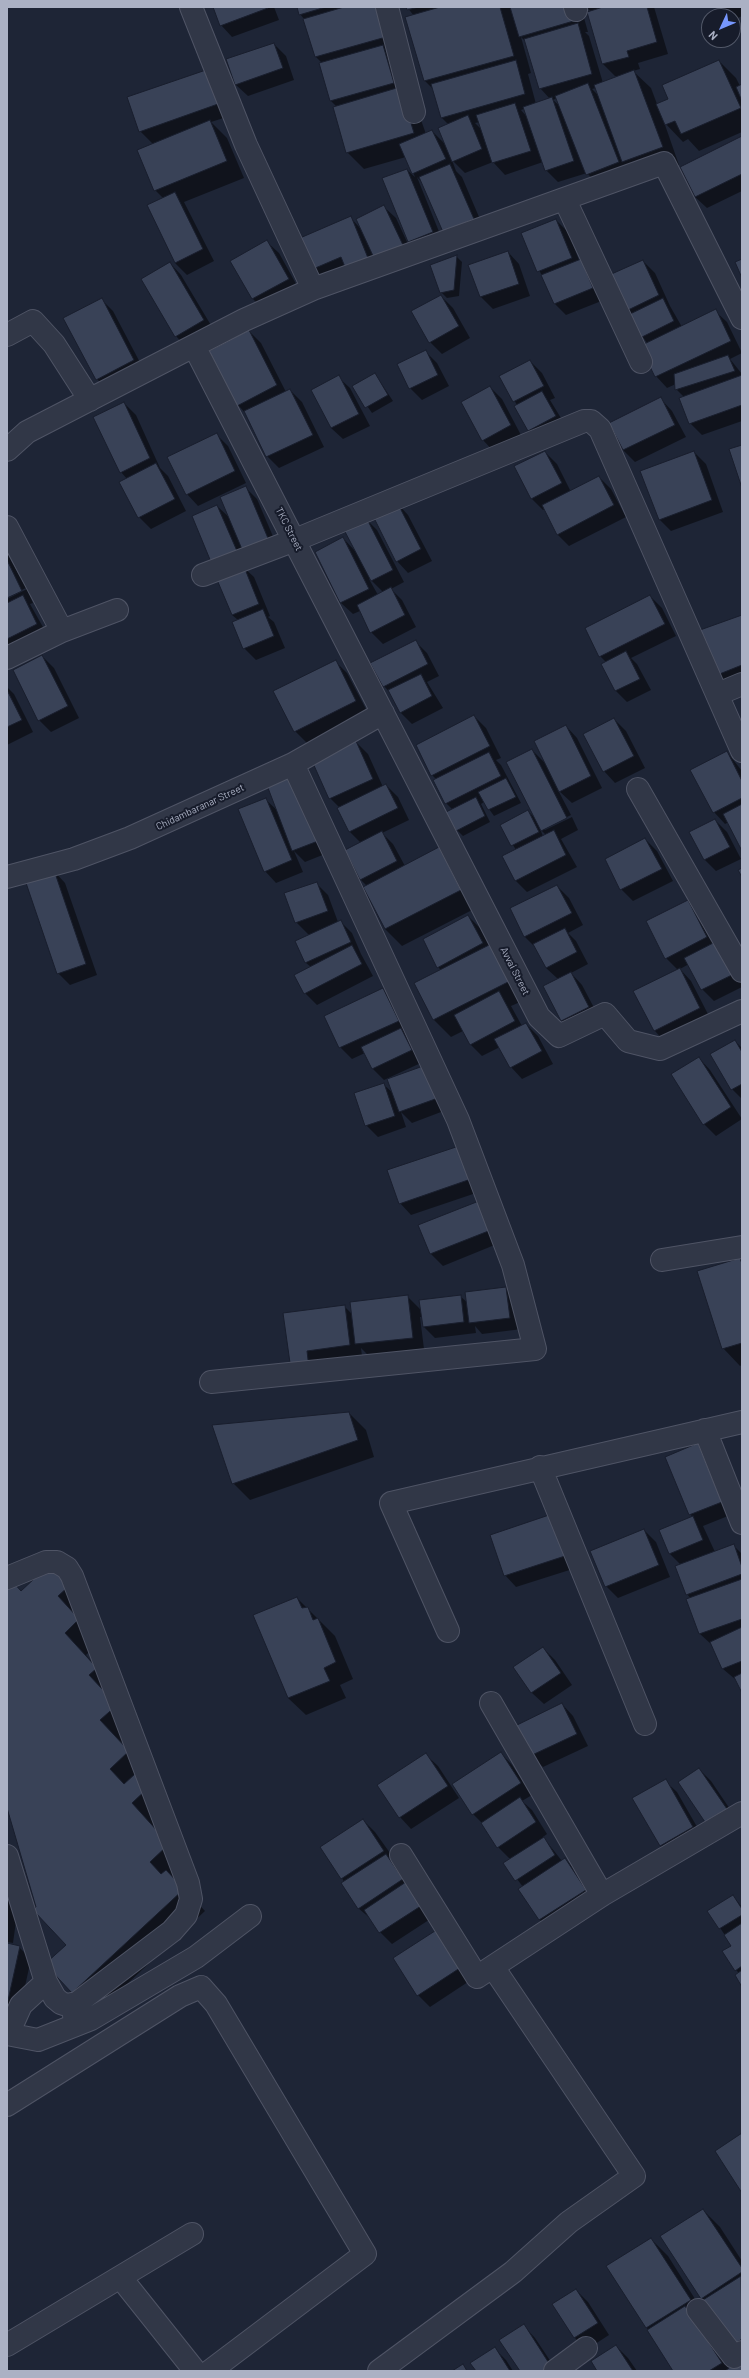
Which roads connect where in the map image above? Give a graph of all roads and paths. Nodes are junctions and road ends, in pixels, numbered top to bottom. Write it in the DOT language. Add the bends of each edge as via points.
graph roads {
  1 [pos="191,7"];
  2 [pos="387,7"];
  3 [pos="414,112"];
  4 [pos="565,200"];
  5 [pos="313,289"];
  6 [pos="742,318"];
  7 [pos="7,335"];
  8 [pos="194,346"];
  9 [pos="641,362"];
  10 [pos="90,400"];
  11 [pos="7,450"];
  12 [pos="7,527"];
  13 [pos="295,540"];
  14 [pos="203,575"];
  15 [pos="117,610"];
  16 [pos="62,631"];
  17 [pos="7,658"];
  18 [pos="742,684"];
  19 [pos="718,694"];
  20 [pos="383,713"];
  21 [pos="742,750"];
  22 [pos="293,764"];
  23 [pos="638,788"];
  24 [pos="7,877"];
  25 [pos="742,971"];
  26 [pos="742,1011"];
  27 [pos="742,1247"];
  28 [pos="662,1260"];
  29 [pos="210,1382"];
  30 [pos="742,1422"];
  31 [pos="705,1430"];
  32 [pos="540,1467"];
  33 [pos="742,1523"];
  34 [pos="7,1578"];
  35 [pos="448,1631"];
  36 [pos="491,1703"];
  37 [pos="645,1724"];
  38 [pos="739,1820"];
  39 [pos="401,1855"];
  40 [pos="7,1856"];
  41 [pos="602,1895"];
  42 [pos="250,1916"];
  43 [pos="493,1967"];
  44 [pos="44,1985"];
  45 [pos="74,2018"];
  46 [pos="8,2034"];
  47 [pos="87,2055"];
  48 [pos="7,2105"];
  49 [pos="192,2234"];
  50 [pos="121,2278"];
  51 [pos="698,2310"];
  52 [pos="7,2345"];
  53 [pos="586,2348"];
  54 [pos="742,2352"];
  55 [pos="195,2371"];
  56 [pos="210,2371"];
  57 [pos="379,2371"];
  58 [pos="555,2371"];
  1 -- 5 [label="street" via="246,145"];
  2 -- 3 [label="street"];
  4 -- 5 [label="street"];
  4 -- 6 [label="street" via="664,163"];
  4 -- 9 [label="street"];
  5 -- 8 [label="street"];
  7 -- 10 [label="street" via="34,321 54,344"];
  8 -- 10 [label="street"];
  8 -- 13 [label="street, TKC Street"];
  10 -- 11 [label="street" via="27,432"];
  12 -- 16 [label="street"];
  13 -- 14 [label="street"];
  13 -- 19 [label="street" via="584,421 591,421 600,429"];
  13 -- 20 [label="street, TKC Street"];
  15 -- 16 [label="street"];
  16 -- 17 [label="street"];
  18 -- 19 [label="street"];
  19 -- 21 [label="street"];
  20 -- 22 [label="street, Chidambaranar Street"];
  20 -- 26 [label="street, Avvai Street" via="539,1017 559,1036 605,1014 628,1041 660,1049"];
  22 -- 24 [label="street, Chidambaranar Street" via="130,838 74,859"];
  22 -- 29 [label="street" via="458,1120 513,1265 535,1349"];
  23 -- 25 [label="street"];
  27 -- 28 [label="street"];
  30 -- 31 [label="street"];
  31 -- 32 [label="street"];
  31 -- 33 [label="street"];
  32 -- 35 [label="street" via="391,1503"];
  32 -- 37 [label="street"];
  34 -- 45 [label="street" via="46,1562 57,1562 67,1568 72,1576 188,1883 190,1899 186,1915 172,1932"];
  36 -- 41 [label="street"];
  38 -- 41 [label="street"];
  39 -- 43 [label="street" via="477,1977"];
  40 -- 44 [label="street"];
  41 -- 43 [label="street"];
  42 -- 45 [label="street" via="196,1957 160,1980 91,2019"];
  43 -- 57 [label="street" via="634,2176 569,2222 513,2272"];
  44 -- 45 [label="street" via="55,1998 68,2005"];
  44 -- 46 [label="street" via="21,2005"];
  45 -- 46 [label="street" via="38,2040"];
  45 -- 47 [label="street"];
  47 -- 48 [label="street"];
  47 -- 56 [label="street" via="180,1996 201,1987 216,2004 365,2254"];
  49 -- 50 [label="street"];
  50 -- 52 [label="street"];
  50 -- 55 [label="street"];
  51 -- 54 [label="street" via="734,2357"];
  53 -- 58 [label="street"];
}
